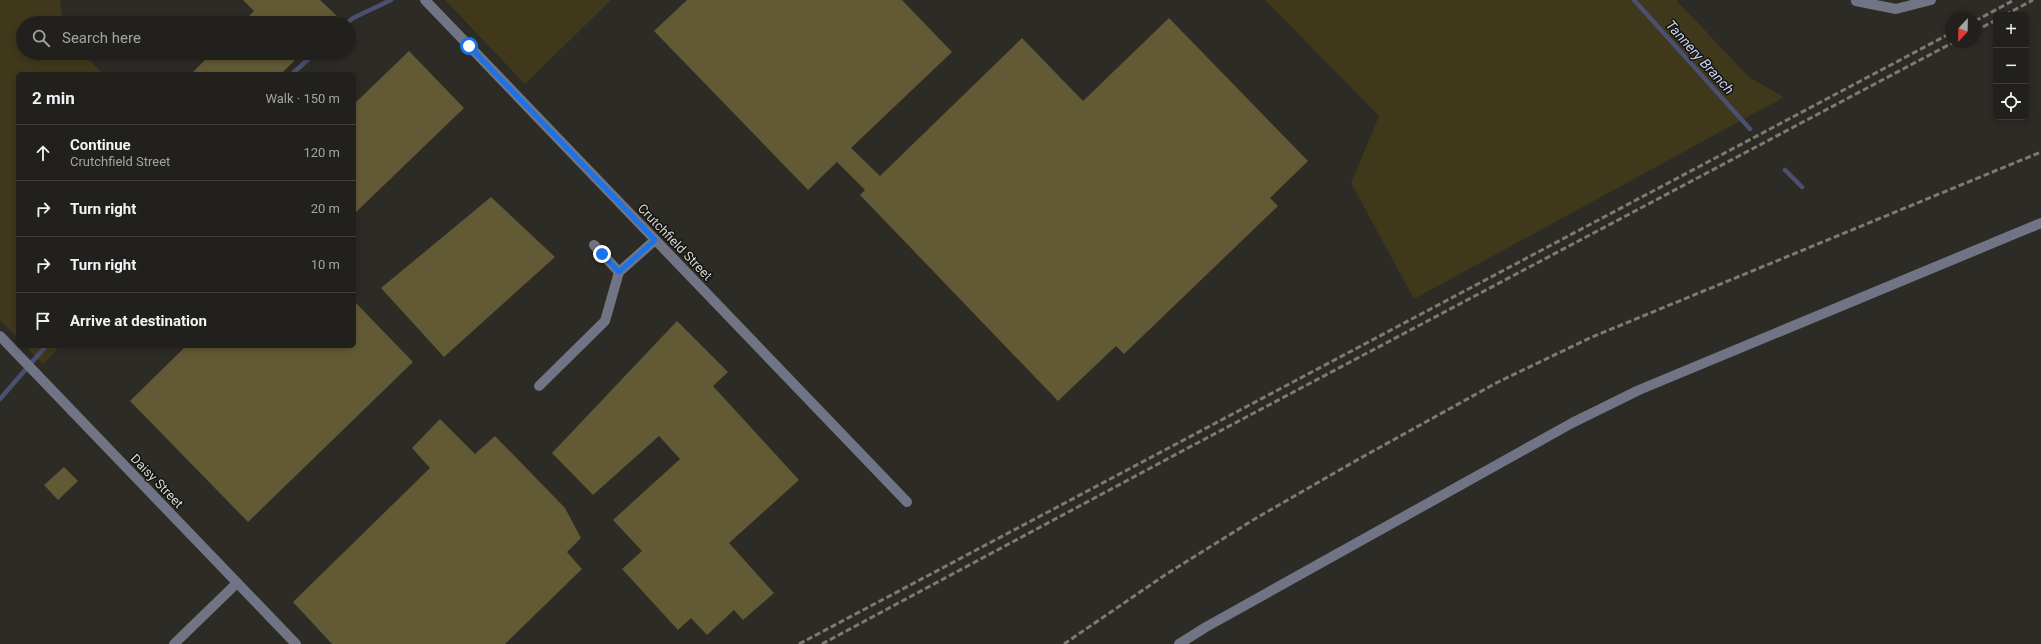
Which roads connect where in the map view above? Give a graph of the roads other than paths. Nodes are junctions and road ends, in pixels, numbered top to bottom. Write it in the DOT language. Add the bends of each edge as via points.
graph roads {
  1 [pos="425,0"];
  2 [pos="1931,0"];
  3 [pos="1856,1"];
  4 [pos="2041,223"];
  5 [pos="655,240"];
  6 [pos="594,245"];
  7 [pos="619,272"];
  8 [pos="0,336"];
  9 [pos="539,386"];
  10 [pos="907,502"];
  11 [pos="237,583"];
  12 [pos="174,644"];
  13 [pos="296,644"];
  14 [pos="1179,644"];
  1 -- 5 [label="street, Crutchfield Street"];
  2 -- 3 [label="street" via="1896,9"];
  4 -- 14 [label="street" via="1639,390 1572,423"];
  5 -- 7 [label="street"];
  5 -- 10 [label="street, Crutchfield Street"];
  6 -- 7 [label="street"];
  7 -- 9 [label="street" via="605,321"];
  8 -- 11 [label="street, Daisy Street"];
  11 -- 12 [label="street"];
  11 -- 13 [label="street, Daisy Street"];
}
